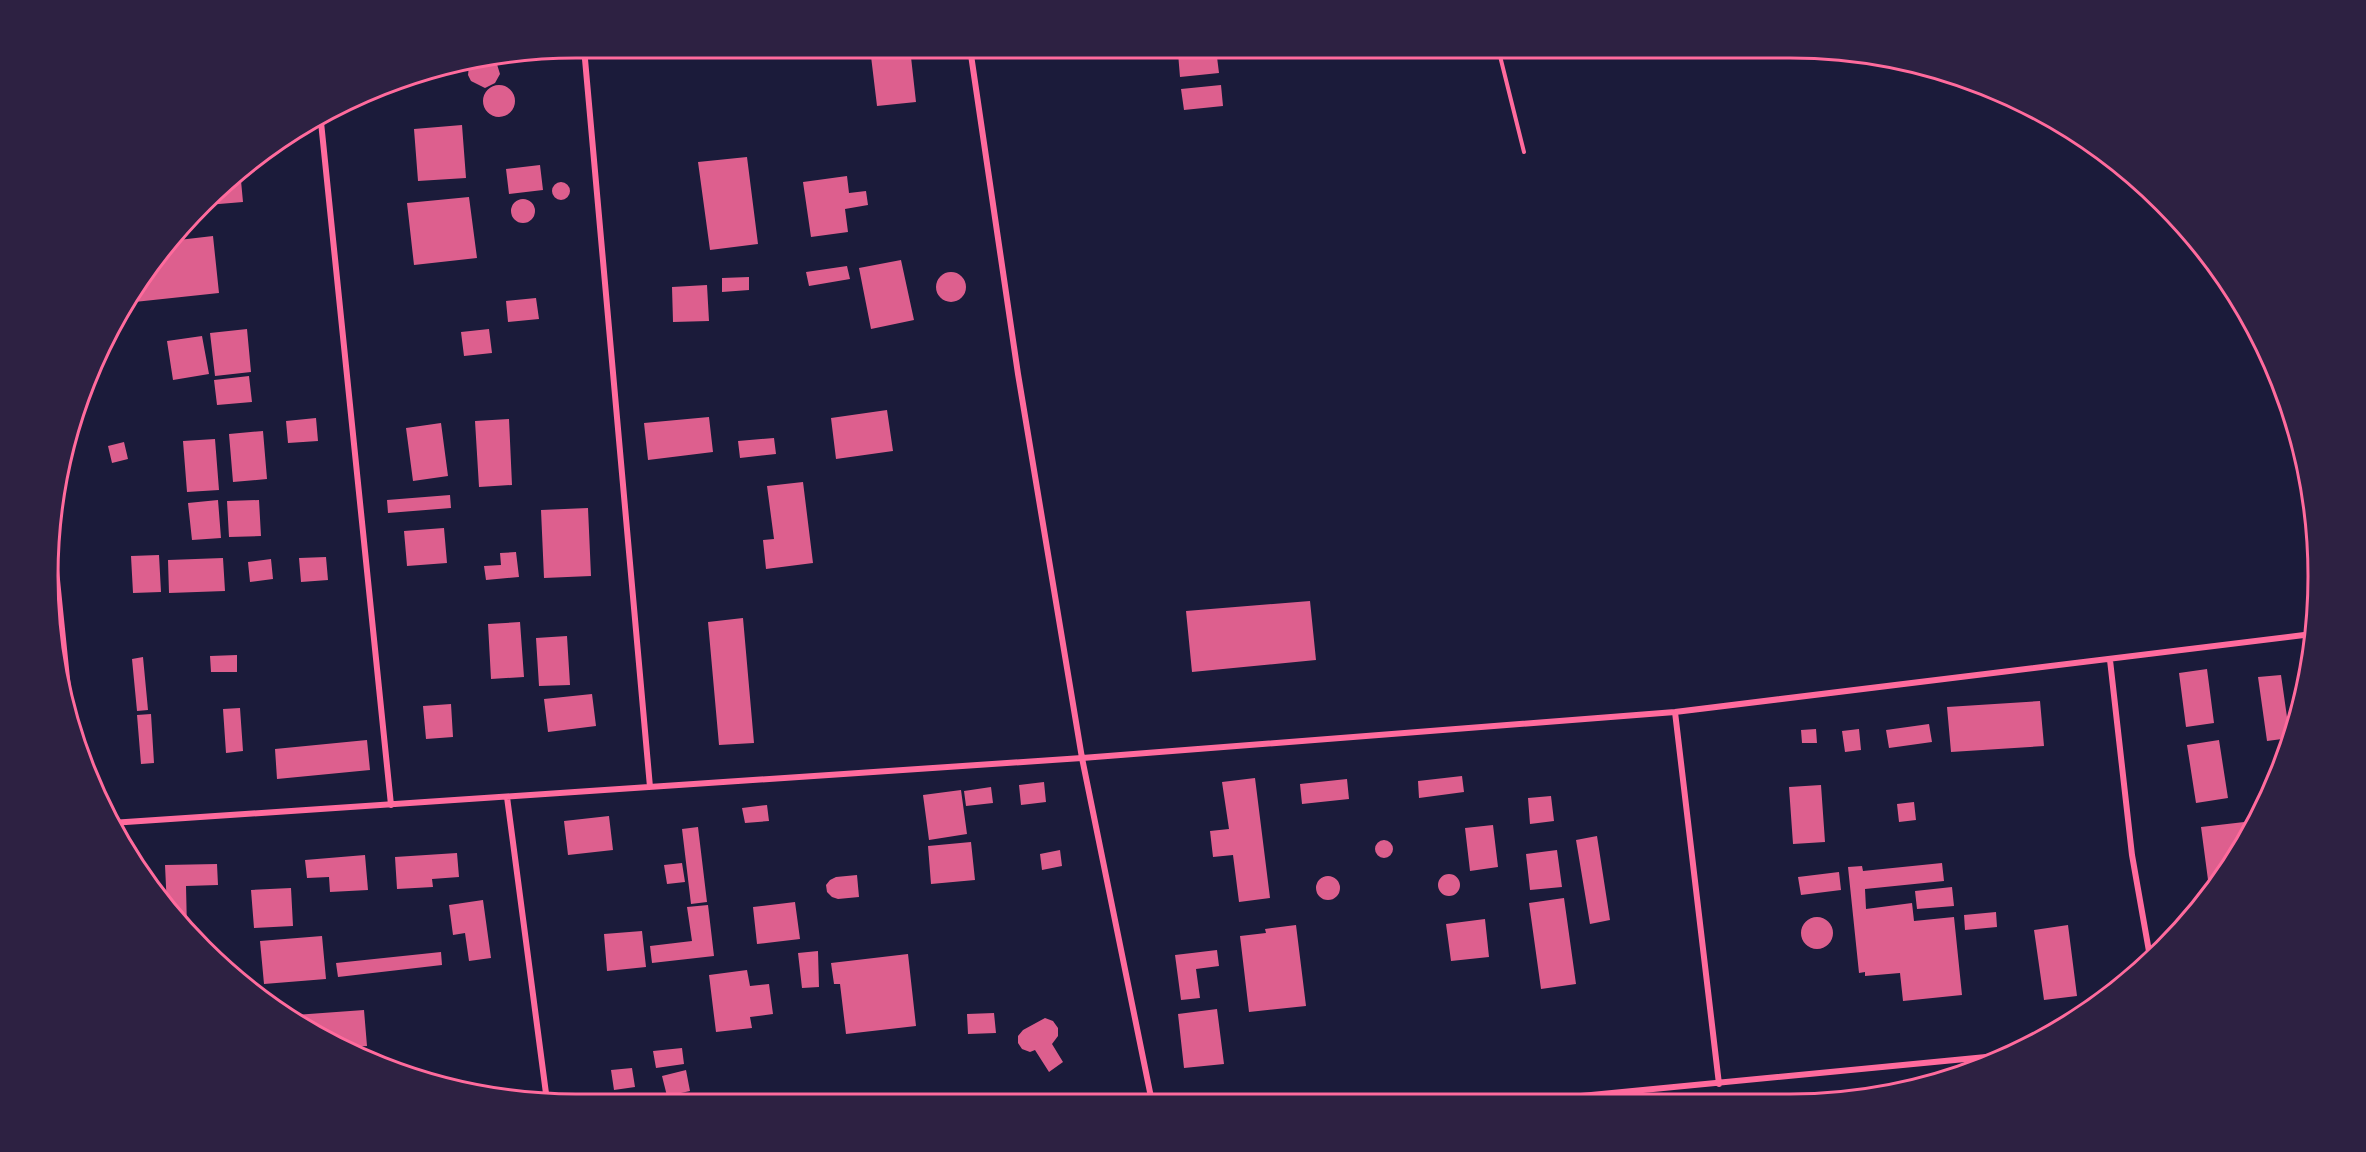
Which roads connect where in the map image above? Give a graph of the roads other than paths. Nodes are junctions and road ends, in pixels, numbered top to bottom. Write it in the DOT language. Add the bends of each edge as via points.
graph roads {
  1 [pos="585,58"];
  2 [pos="971,58"];
  3 [pos="321,126"];
  4 [pos="60,608"];
  5 [pos="2304,635"];
  6 [pos="65,654"];
  7 [pos="2110,660"];
  8 [pos="1675,712"];
  9 [pos="1082,758"];
  10 [pos="650,787"];
  11 [pos="507,797"];
  12 [pos="391,805"];
  13 [pos="121,822"];
  14 [pos="2149,949"];
  15 [pos="1977,1058"];
  16 [pos="1719,1084"];
  17 [pos="546,1092"];
  18 [pos="1150,1094"];
  19 [pos="1607,1094"];
  1 -- 10 [label="street"];
  2 -- 9 [label="street" via="1018,374"];
  3 -- 12 [label="street"];
  4 -- 6 [label="street"];
  5 -- 7 [label="street"];
  7 -- 8 [label="street"];
  7 -- 14 [label="street" via="2132,855"];
  8 -- 9 [label="street"];
  8 -- 16 [label="street"];
  9 -- 10 [label="street"];
  9 -- 18 [label="street"];
  10 -- 11 [label="street"];
  11 -- 12 [label="street"];
  11 -- 17 [label="street"];
  12 -- 13 [label="street"];
  15 -- 16 [label="street"];
  16 -- 19 [label="street"];
}
